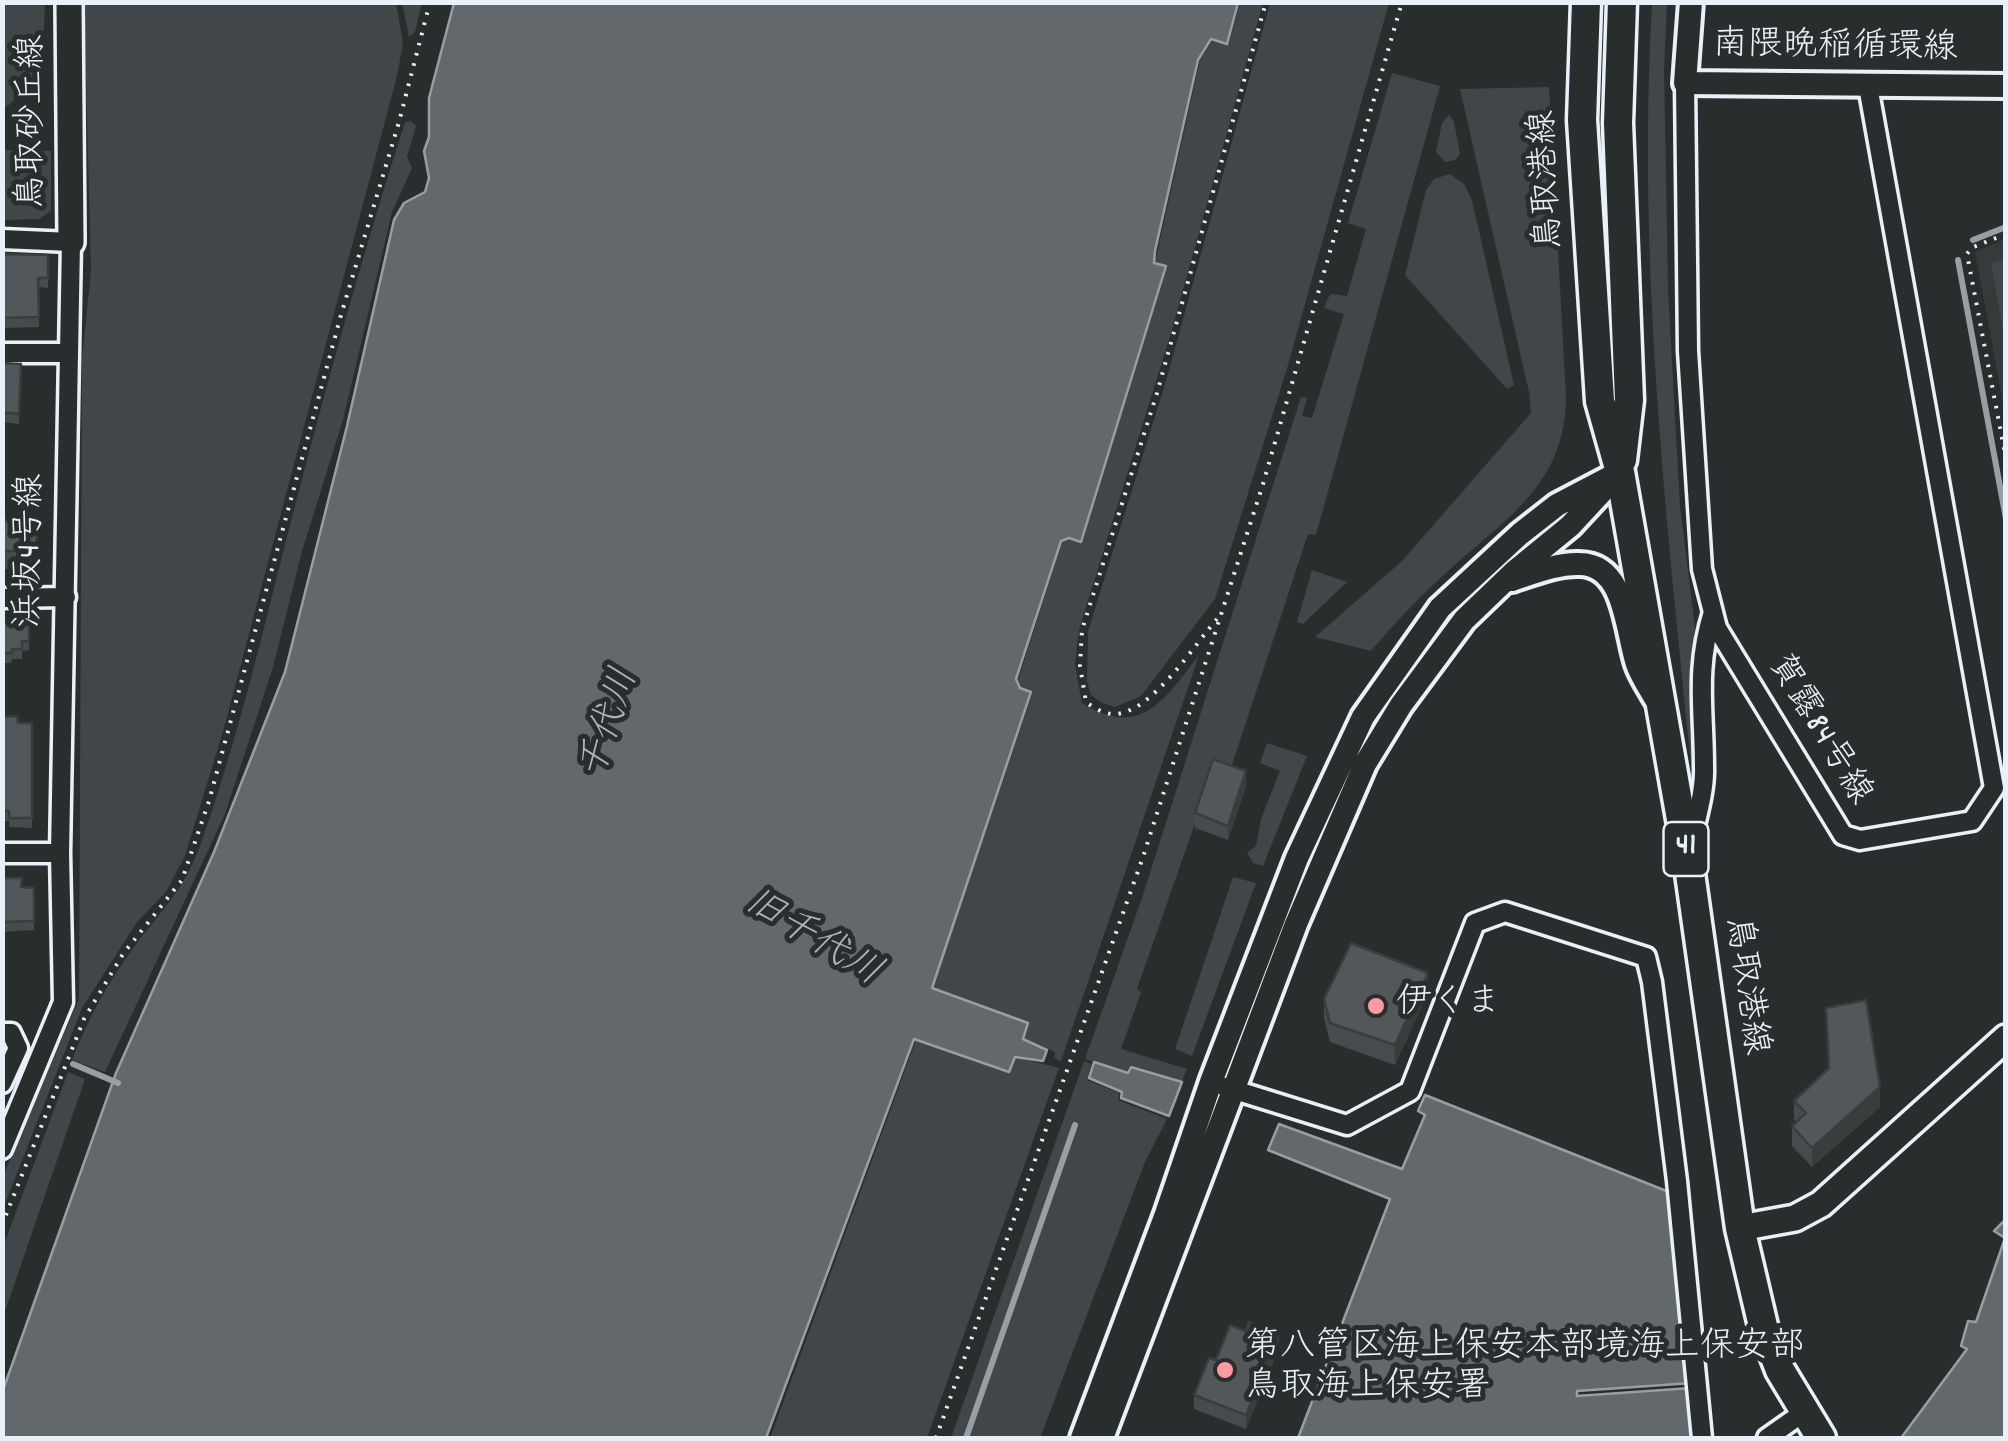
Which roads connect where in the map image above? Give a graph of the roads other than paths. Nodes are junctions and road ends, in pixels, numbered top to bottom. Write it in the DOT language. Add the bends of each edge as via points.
graph roads {
  1 [pos="69,2"];
  2 [pos="1586,2"];
  3 [pos="1622,2"];
  4 [pos="1691,2"];
  5 [pos="1684,83"];
  6 [pos="1868,86"];
  7 [pos="2006,86"];
  8 [pos="2,240"];
  9 [pos="71,242"];
  10 [pos="67,352"];
  11 [pos="2,353"];
  12 [pos="1620,472"];
  13 [pos="1502,583"];
  14 [pos="2,598"];
  15 [pos="66,598"];
  16 [pos="1713,612"];
  17 [pos="1659,705"];
  18 [pos="2,853"];
  19 [pos="60,854"];
  20 [pos="1688,859"];
  21 [pos="2,1032"];
  22 [pos="2006,1038"];
  23 [pos="1211,1082"];
  24 [pos="2,1083"];
  25 [pos="1236,1090"];
  26 [pos="2,1149"];
  27 [pos="1740,1228"];
  28 [pos="1804,1412"];
  29 [pos="1082,1438"];
  30 [pos="1102,1438"];
  31 [pos="1702,1438"];
  32 [pos="1767,1438"];
  33 [pos="1820,1438"];
  1 -- 9 [label="main road, 鳥取砂丘線"];
  2 -- 12 [label="main road, 鳥取港線 / 41" via="1582,120 1600,401"];
  3 -- 12 [label="main road, 鳥取港線 / 41" via="1618,123 1628,400"];
  4 -- 5 [label="street, 南隈晩稲循環線"];
  5 -- 6 [label="street, 南隈晩稲循環線"];
  5 -- 16 [label="street, 賀露84号線" via="1688,351 1702,569"];
  6 -- 7 [label="street, 南隈晩稲循環線"];
  6 -- 16 [label="street, 賀露84号線" via="1994,788 1972,821 1860,840 1842,835"];
  8 -- 9 [label="street"];
  9 -- 10 [label="street, 浜坂4号線"];
  10 -- 11 [label="street"];
  10 -- 15 [label="street, 浜坂4号線"];
  12 -- 13 [label="street" via="1570,526"];
  12 -- 17 [label="main road, 鳥取港線 / 41"];
  12 -- 23 [label="street" via="1520,534 1440,608 1397,665 1336,770"];
  13 -- 17 [label="street" via="1582,564 1605,572 1620,597 1638,667"];
  13 -- 25 [label="street" via="1464,620 1365,764 1296,924"];
  14 -- 15 [label="street"];
  15 -- 19 [label="street, 浜坂4号線"];
  16 -- 20 [label="street" via="1702,647 1704,770"];
  17 -- 20 [label="main road, 鳥取港線 / 41"];
  18 -- 19 [label="street"];
  19 -- 26 [label="street, 浜坂4号線" via="63,1002"];
  20 -- 27 [label="main road, 鳥取港線 / 41"];
  21 -- 24 [label="street" via="11,1033 18,1048"];
  22 -- 27 [label="main road" via="1821,1204 1794,1218"];
  23 -- 25 [label="street"];
  23 -- 29 [label="street"];
  25 -- 30 [label="street"];
  25 -- 31 [label="street" via="1347,1126 1410,1091 1475,924 1505,912 1646,958"];
  27 -- 28 [label="main road, 鳥取港線 / 41" via="1763,1326"];
  28 -- 32 [label="street"];
  28 -- 33 [label="main road, 鳥取港線 / 41"];
}
